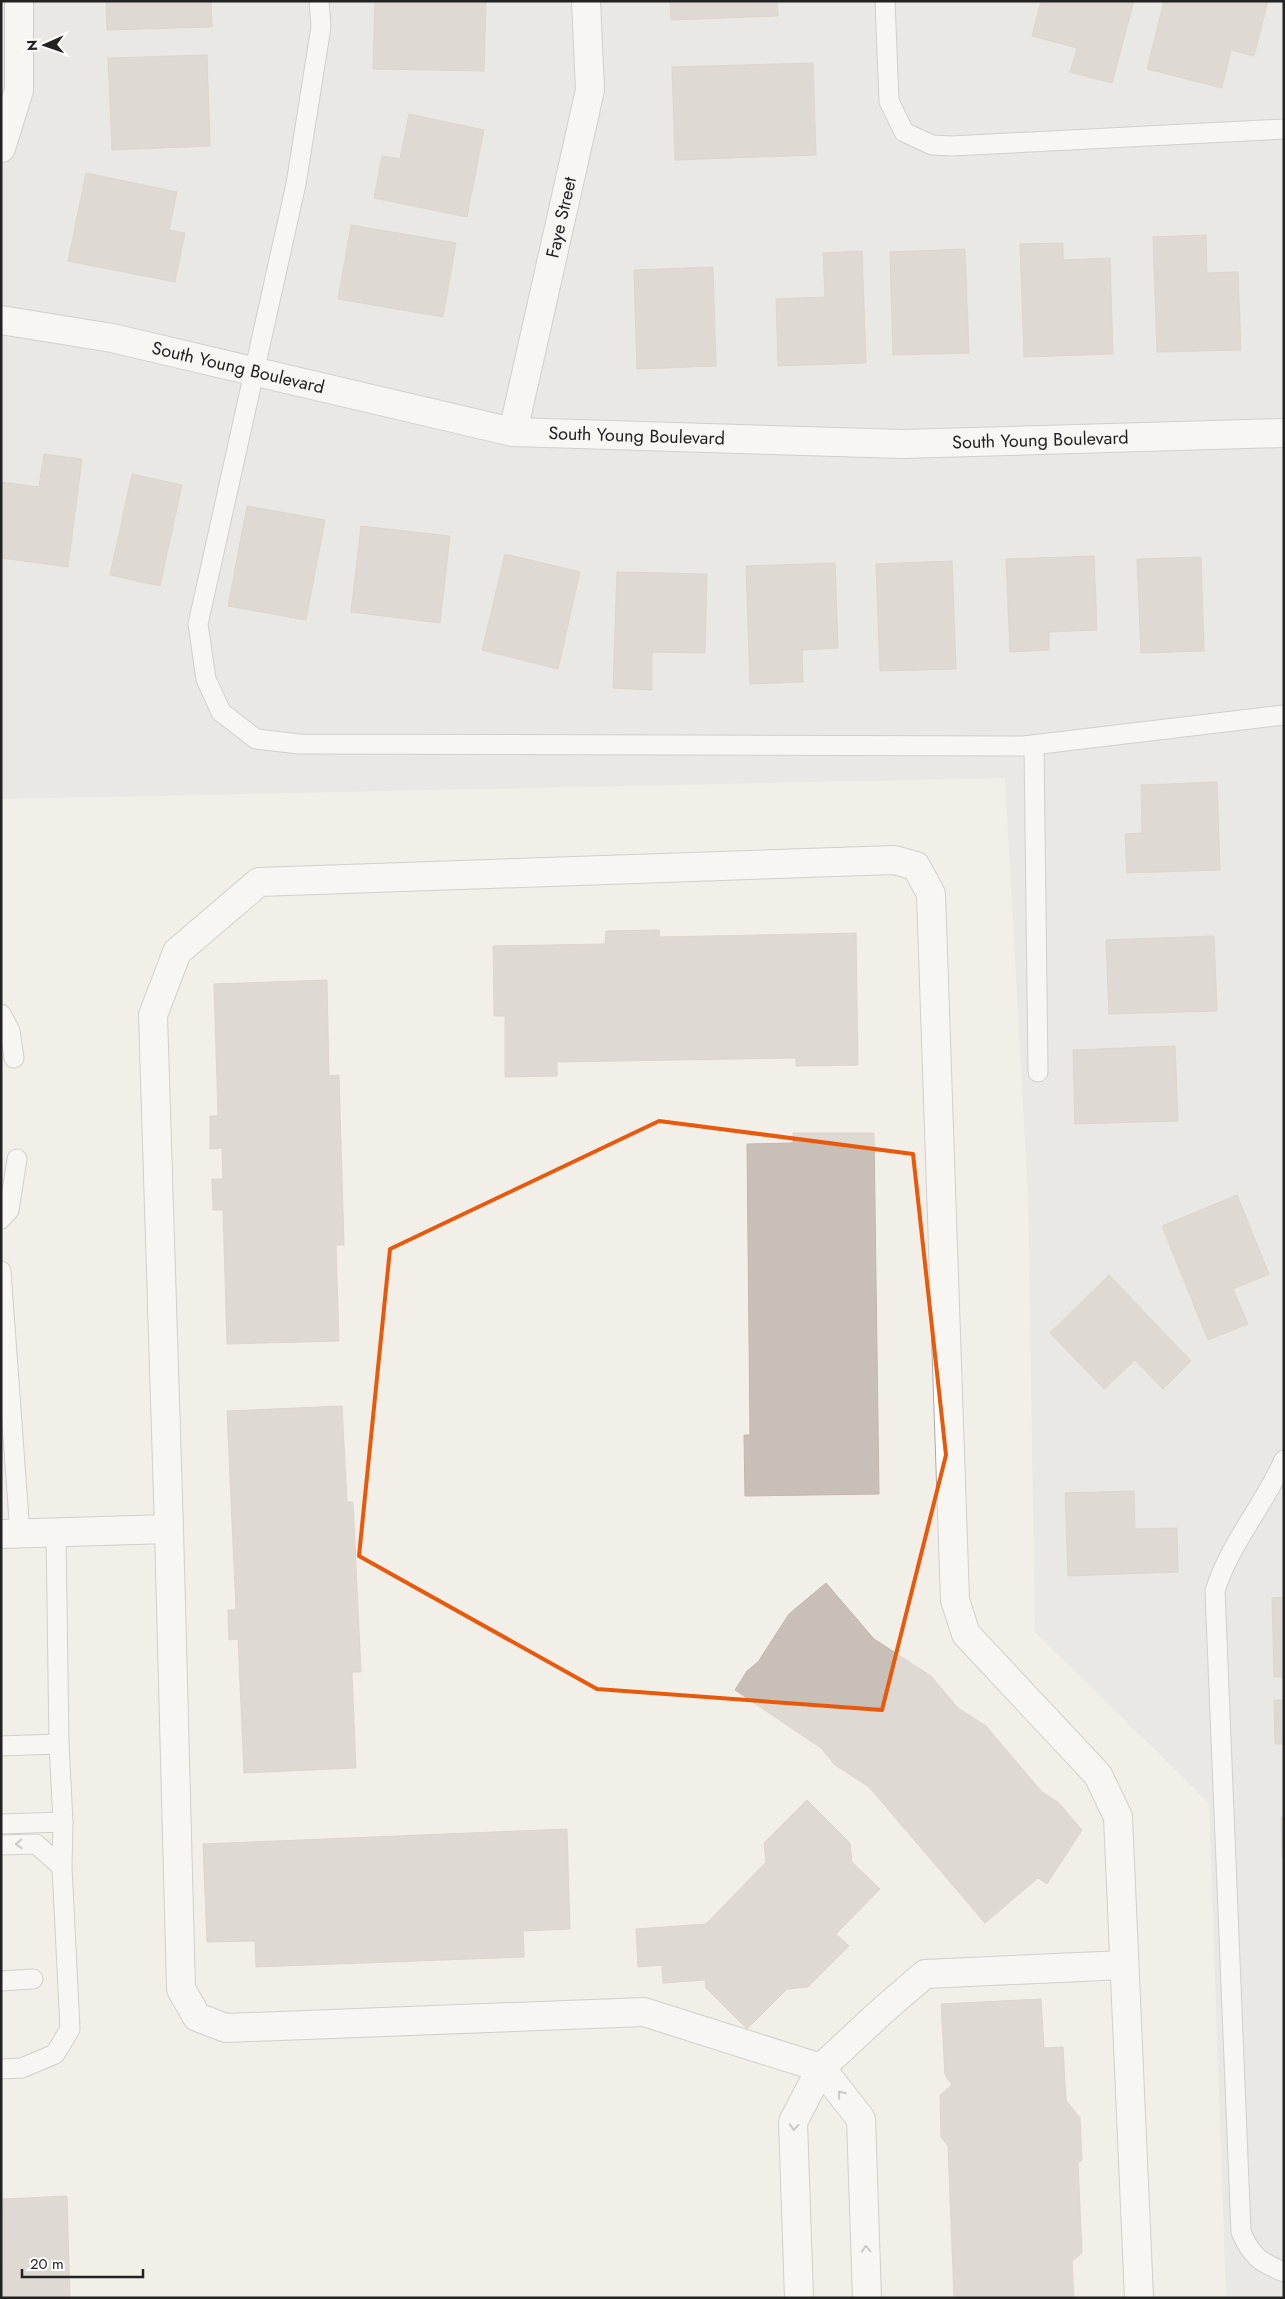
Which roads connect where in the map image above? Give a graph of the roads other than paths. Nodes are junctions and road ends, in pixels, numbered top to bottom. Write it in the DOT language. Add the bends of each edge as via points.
graph roads {
  1 [pos="19,1"];
  2 [pos="319,1"];
  3 [pos="586,1"];
  4 [pos="885,1"];
  5 [pos="1284,129"];
  6 [pos="1,148"];
  7 [pos="1,320"];
  8 [pos="253,371"];
  9 [pos="513,432"];
  10 [pos="1284,433"];
  11 [pos="1284,715"];
  12 [pos="1034,744"];
  13 [pos="1,1014"];
  14 [pos="14,1058"];
  15 [pos="1038,1072"];
  16 [pos="17,1159"];
  17 [pos="1,1219"];
  18 [pos="1,1271"];
  19 [pos="1284,1460"];
  20 [pos="168,1529"];
  21 [pos="56,1533"];
  22 [pos="10,1534"];
  23 [pos="59,1744"];
  24 [pos="1,1746"];
  25 [pos="62,1822"];
  26 [pos="1,1824"];
  27 [pos="1,1845"];
  28 [pos="62,1867"];
  29 [pos="1123,1965"];
  30 [pos="33,1979"];
  31 [pos="1,1981"];
  32 [pos="821,2068"];
  33 [pos="1,2069"];
  34 [pos="1284,2272"];
  35 [pos="799,2298"];
  36 [pos="867,2298"];
  37 [pos="1139,2298"];
  1 -- 6 [label="street" via="19,90"];
  2 -- 8 [label="lane" via="321,27 296,184"];
  3 -- 9 [label="street, Faye Street" via="590,90"];
  4 -- 5 [label="lane" via="889,101 904,132 932,145"];
  7 -- 8 [label="street, South Young Boulevard" via="112,338"];
  8 -- 9 [label="street, South Young Boulevard"];
  8 -- 12 [label="lane" via="198,624 206,678 221,712 256,739 299,744"];
  9 -- 10 [label="street, South Young Boulevard" via="902,444"];
  11 -- 12 [label="lane"];
  12 -- 15 [label="lane"];
  13 -- 14 [label="lane" via="10,1031"];
  16 -- 17 [label="lane" via="9,1210"];
  18 -- 22 [label="lane"];
  19 -- 34 [label="lane" via="1225,1563 1215,1591 1242,2232 1254,2257"];
  20 -- 21 [label="street"];
  20 -- 29 [label="street" via="153,1015 177,952 260,882 894,860 916,866 931,894 955,1600 966,1634 1098,1776 1118,1817"];
  20 -- 32 [label="street" via="181,1989 197,2017 226,2028 644,2012"];
  21 -- 22 [label="street"];
  21 -- 23 [label="lane"];
  23 -- 24 [label="lane"];
  23 -- 25 [label="lane"];
  25 -- 26 [label="lane"];
  25 -- 28 [label="lane"];
  28 -- 27 [label="lane, one-way" via="36,1844"];
  28 -- 33 [label="lane" via="70,2029 54,2054 22,2068"];
  29 -- 32 [label="street" via="925,1974"];
  29 -- 37 [label="street"];
  30 -- 31 [label="lane"];
  32 -- 35 [label="street, one-way" via="793,2122"];
  36 -- 32 [label="street, one-way" via="861,2119"];
}
